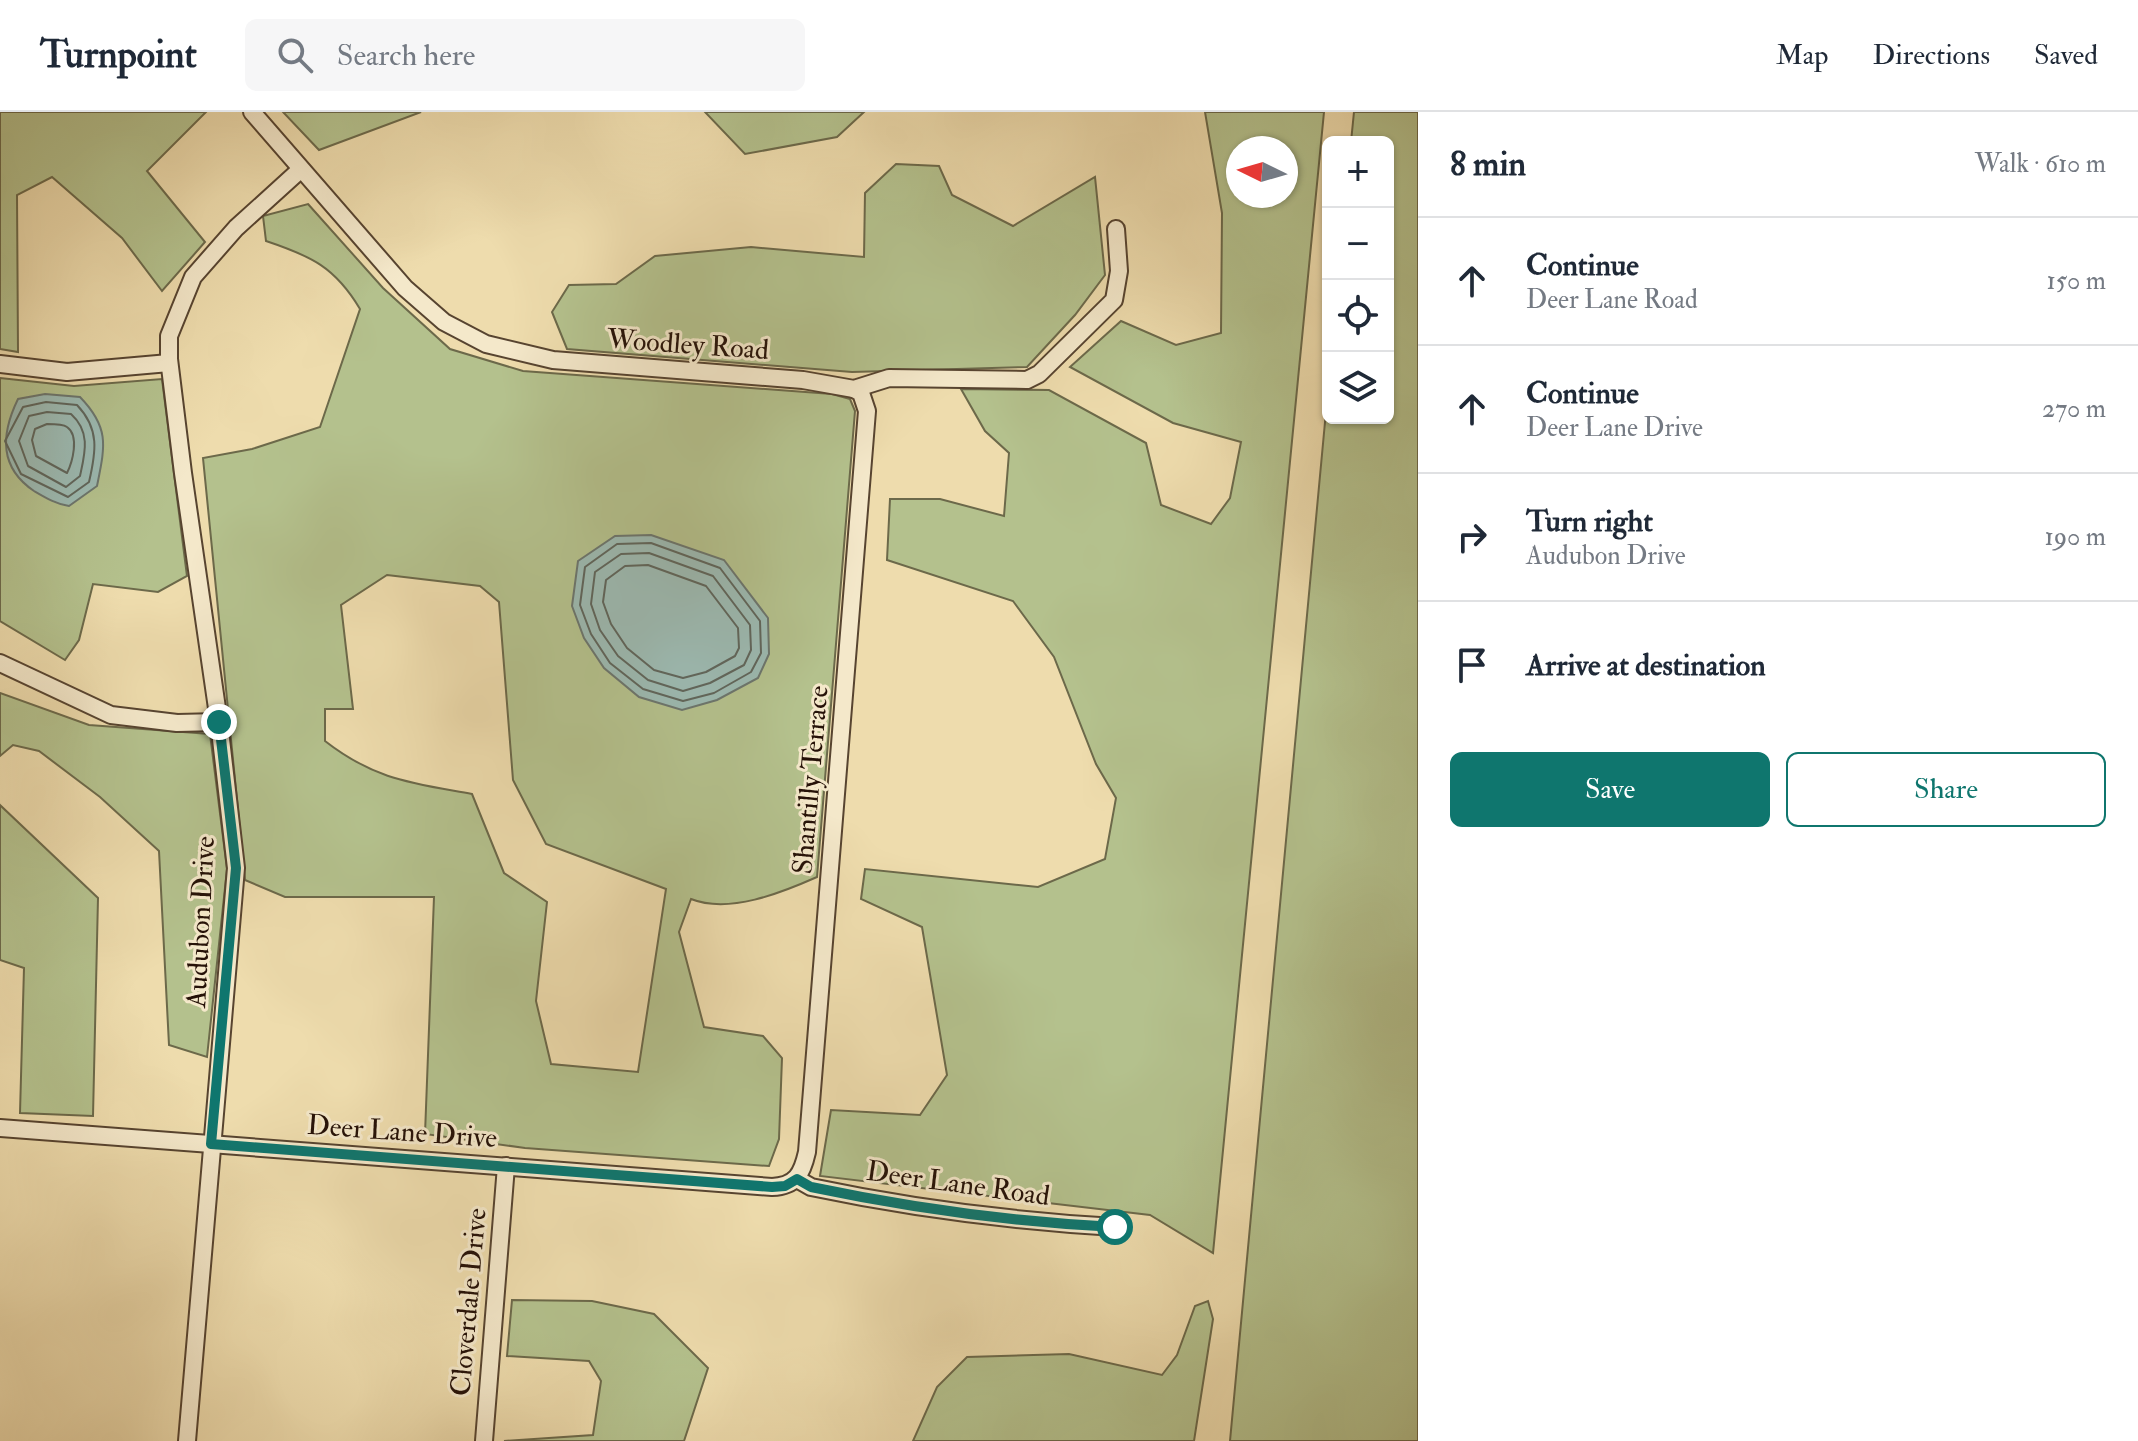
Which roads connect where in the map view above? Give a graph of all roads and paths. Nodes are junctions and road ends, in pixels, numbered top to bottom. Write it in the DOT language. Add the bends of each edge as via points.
graph roads {
  1 [pos="252,112"];
  2 [pos="300,170"];
  3 [pos="1116,229"];
  4 [pos="169,363"];
  5 [pos="0,364"];
  6 [pos="854,389"];
  7 [pos="0,663"];
  8 [pos="219,722"];
  9 [pos="0,1128"];
  10 [pos="211,1144"];
  11 [pos="506,1166"];
  12 [pos="797,1179"];
  13 [pos="1115,1227"];
  14 [pos="187,1441"];
  15 [pos="484,1441"];
  1 -- 2 [label="street, Woodley Road"];
  2 -- 4 [label="street, Audubon Drive" via="236,228 193,277 173,319"];
  2 -- 6 [label="street, Woodley Road" via="415,298 444,322 486,344 553,360 803,380"];
  3 -- 6 [label="street, Woodley Road" via="1119,271 1114,300 1034,377 889,378"];
  4 -- 5 [label="street" via="67,372"];
  4 -- 8 [label="street, Audubon Drive"];
  6 -- 12 [label="street, Shantilly Terrace" via="867,411 807,1152"];
  7 -- 8 [label="street" via="111,715"];
  8 -- 10 [label="street, Audubon Drive" via="236,868"];
  9 -- 10 [label="street, Deer Lane Drive"];
  10 -- 11 [label="street, Deer Lane Drive"];
  10 -- 14 [label="street, Audubon Drive"];
  11 -- 12 [label="street, Deer Lane Drive" via="772,1187"];
  11 -- 15 [label="street, Cloverdale Drive"];
  12 -- 13 [label="street, Deer Lane Road" via="811,1187 906,1205"];
}
